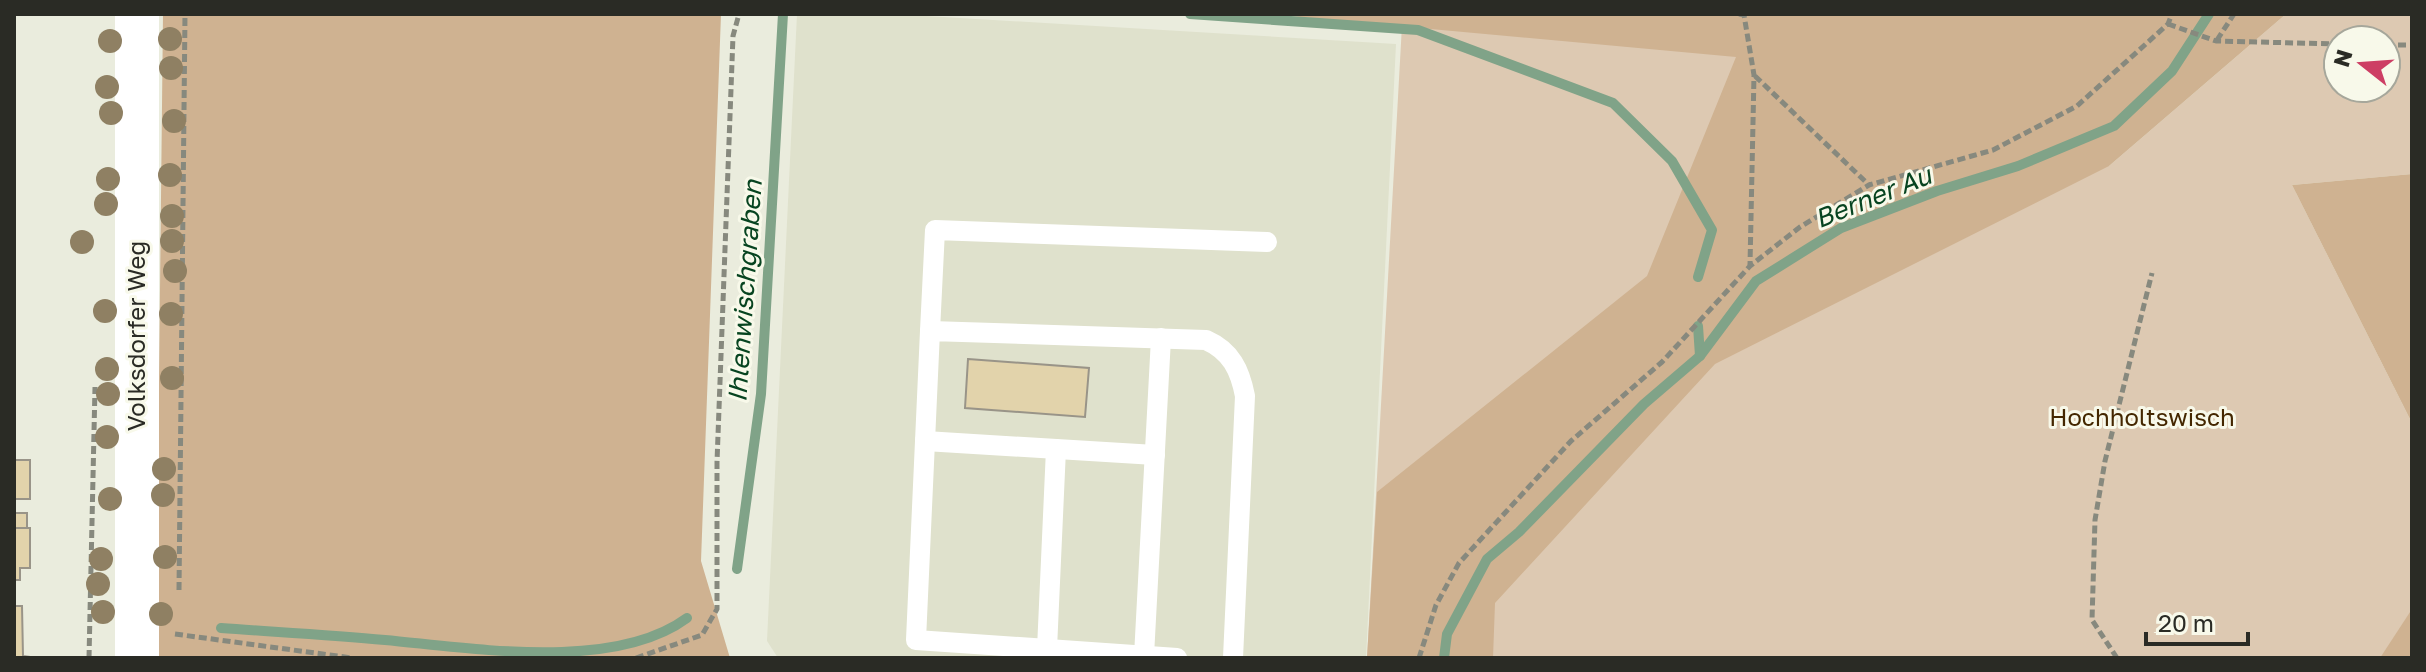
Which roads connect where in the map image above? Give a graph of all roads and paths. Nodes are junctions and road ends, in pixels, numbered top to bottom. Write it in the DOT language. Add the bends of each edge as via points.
graph roads {
  1 [pos="137,14"];
  2 [pos="185,14"];
  3 [pos="739,14"];
  4 [pos="1742,14"];
  5 [pos="2172,14"];
  6 [pos="2234,14"];
  7 [pos="2168,24"];
  8 [pos="2216,41"];
  9 [pos="2322,44"];
  10 [pos="1754,75"];
  11 [pos="1869,185"];
  12 [pos="1267,242"];
  13 [pos="1750,266"];
  14 [pos="2152,273"];
  15 [pos="930,331"];
  16 [pos="1161,338"];
  17 [pos="925,441"];
  18 [pos="1056,449"];
  19 [pos="1155,455"];
  20 [pos="179,603"];
  21 [pos="179,619"];
  22 [pos="179,635"];
  23 [pos="137,643"];
  24 [pos="1047,649"];
  25 [pos="1144,656"];
  26 [pos="352,658"];
  27 [pos="636,658"];
  28 [pos="1177,658"];
  29 [pos="1233,658"];
  30 [pos="1419,658"];
  31 [pos="2117,658"];
  1 -- 23 [label="street, Volksdorfer Weg"];
  2 -- 20 [label="path"];
  3 -- 27 [label="path" via="733,36 725,178 717,609 702,635"];
  4 -- 10 [label="path"];
  5 -- 7 [label="path"];
  6 -- 8 [label="path"];
  7 -- 8 [label="path"];
  7 -- 11 [label="path" via="2077,106 1993,150"];
  8 -- 9 [label="path"];
  10 -- 11 [label="path"];
  10 -- 13 [label="path"];
  11 -- 13 [label="path" via="1800,227"];
  12 -- 15 [label="lane" via="935,230"];
  13 -- 30 [label="path" via="1662,362 1571,441 1459,563 1436,605"];
  14 -- 31 [label="path" via="2095,520 2092,620"];
  15 -- 16 [label="lane"];
  15 -- 17 [label="lane"];
  16 -- 19 [label="lane"];
  16 -- 29 [label="lane" via="1206,340 1219,346 1241,373 1245,396"];
  17 -- 18 [label="lane"];
  17 -- 24 [label="lane" via="916,640"];
  18 -- 19 [label="lane"];
  18 -- 24 [label="lane"];
  19 -- 25 [label="lane"];
  21 -- 22 [label="path"];
  22 -- 23 [label="path"];
  22 -- 26 [label="path"];
  24 -- 25 [label="lane"];
  25 -- 28 [label="lane"];
}
